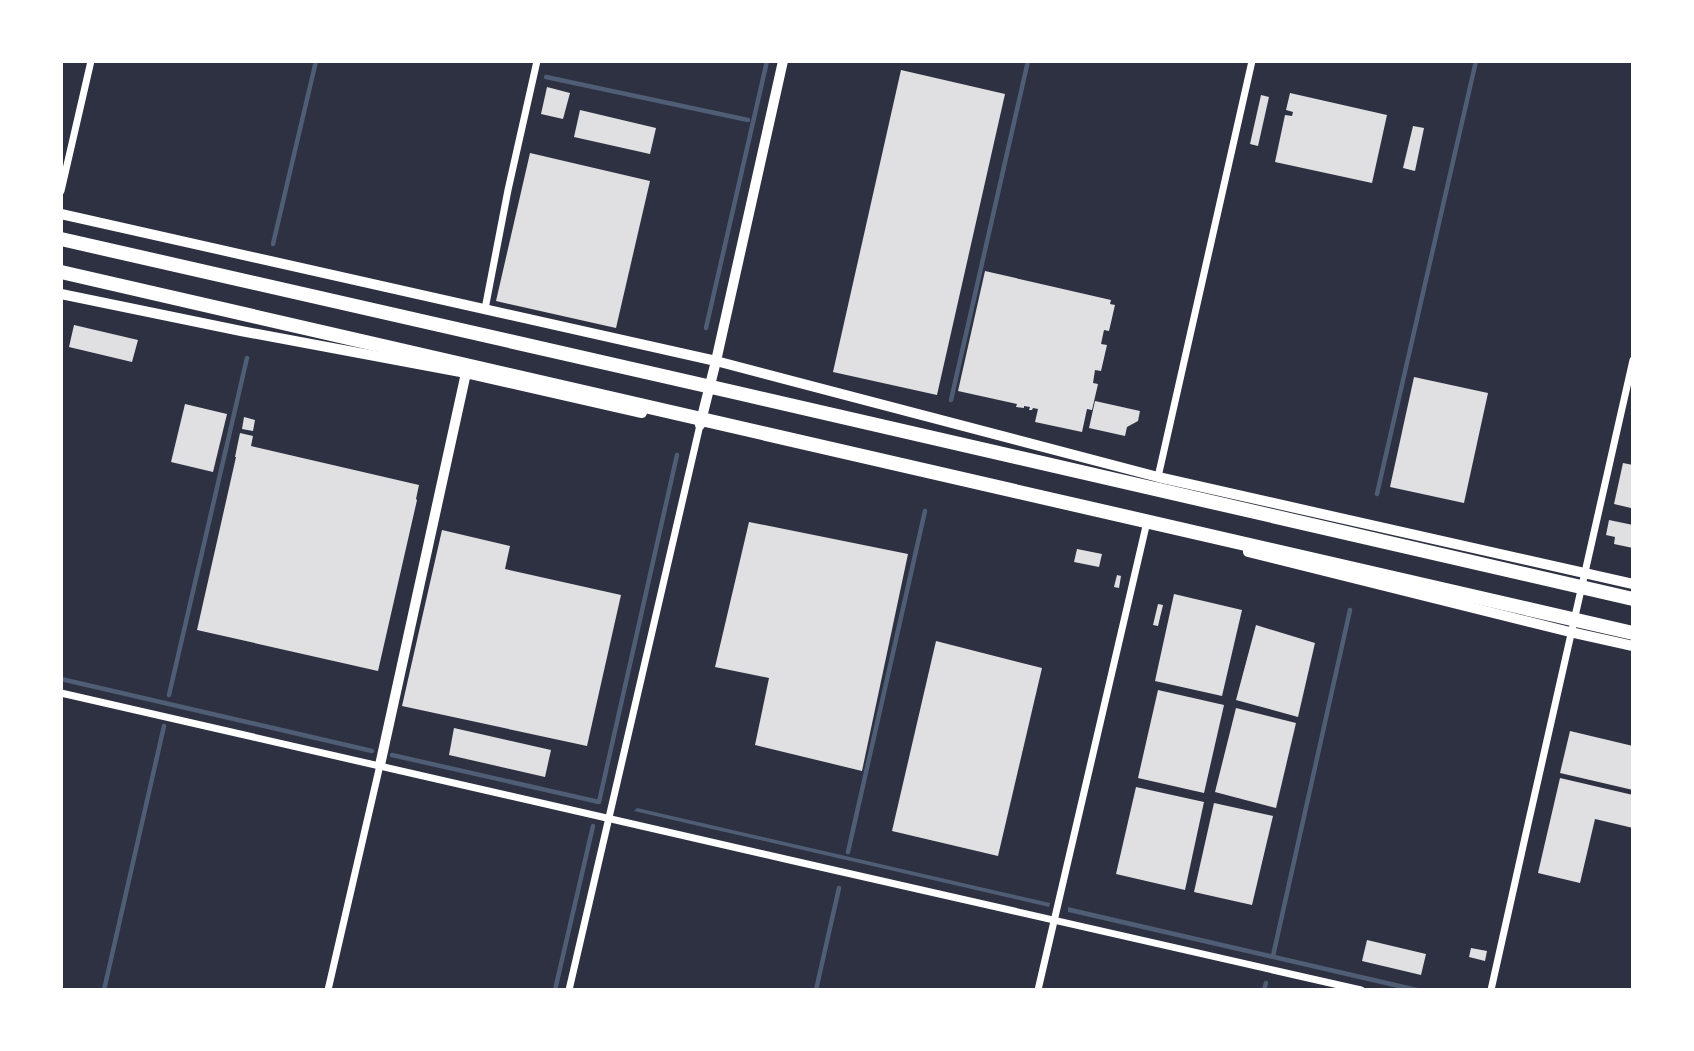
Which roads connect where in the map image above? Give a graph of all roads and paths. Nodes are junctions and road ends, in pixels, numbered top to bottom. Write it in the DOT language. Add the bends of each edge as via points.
graph roads {
  1 [pos="91,61"];
  2 [pos="537,61"];
  3 [pos="783,61"];
  4 [pos="1252,61"];
  5 [pos="61,191"];
  6 [pos="61,214"];
  7 [pos="61,239"];
  8 [pos="61,272"];
  9 [pos="61,294"];
  10 [pos="485,309"];
  11 [pos="1633,360"];
  12 [pos="716,361"];
  13 [pos="466,373"];
  14 [pos="700,425"];
  15 [pos="1158,477"];
  16 [pos="1146,526"];
  17 [pos="1584,572"];
  18 [pos="1633,584"];
  19 [pos="1633,599"];
  20 [pos="1570,632"];
  21 [pos="1633,633"];
  22 [pos="1633,646"];
  23 [pos="61,693"];
  24 [pos="380,765"];
  25 [pos="608,818"];
  26 [pos="1054,921"];
  27 [pos="328,990"];
  28 [pos="569,990"];
  29 [pos="1038,990"];
  30 [pos="1361,990"];
  31 [pos="1491,990"];
  1 -- 5 [label="street"];
  2 -- 10 [label="street"];
  3 -- 12 [label="street"];
  4 -- 15 [label="street"];
  6 -- 10 [label="main road"];
  7 -- 19 [label="highway"];
  8 -- 21 [label="highway"];
  9 -- 13 [label="main road"];
  10 -- 12 [label="main road"];
  11 -- 17 [label="street"];
  12 -- 14 [label="street"];
  12 -- 15 [label="main road"];
  13 -- 14 [label="main road"];
  13 -- 24 [label="street"];
  14 -- 16 [label="main road"];
  14 -- 25 [label="street"];
  15 -- 17 [label="main road"];
  16 -- 20 [label="main road"];
  16 -- 26 [label="street"];
  17 -- 18 [label="main road"];
  17 -- 20 [label="street"];
  20 -- 22 [label="main road"];
  20 -- 31 [label="street"];
  23 -- 24 [label="street"];
  24 -- 25 [label="street"];
  24 -- 27 [label="street"];
  25 -- 26 [label="street"];
  25 -- 28 [label="street"];
  26 -- 29 [label="street"];
  26 -- 30 [label="street"];
}
